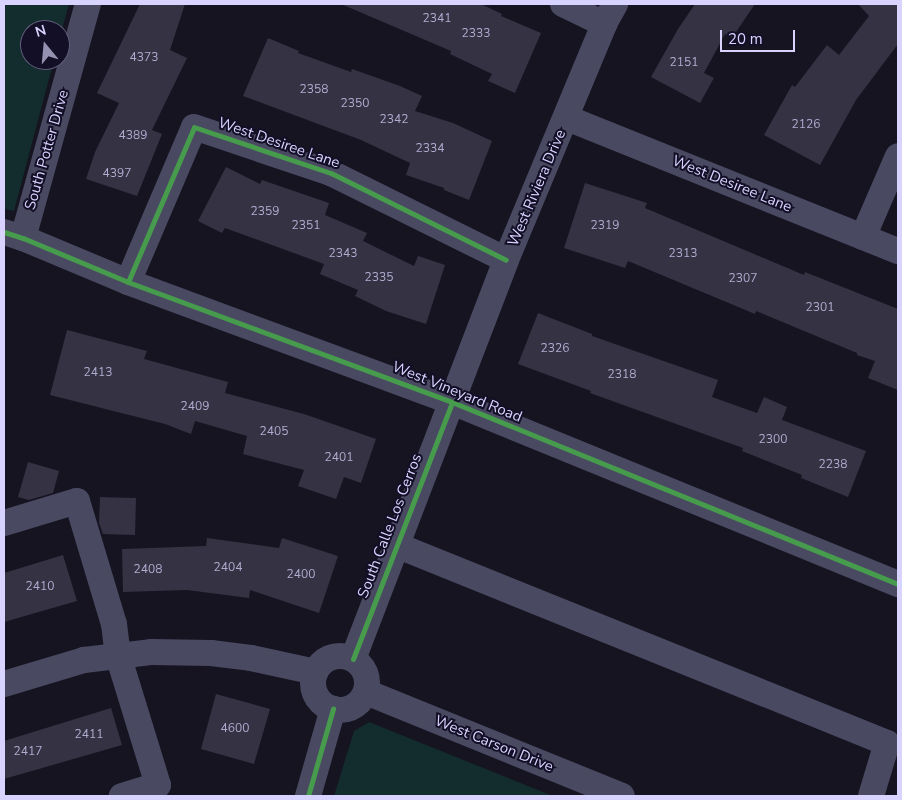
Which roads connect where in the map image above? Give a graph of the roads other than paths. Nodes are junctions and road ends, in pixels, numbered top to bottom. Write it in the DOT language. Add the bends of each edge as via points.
graph roads {
  1 [pos="88,4"];
  2 [pos="563,4"];
  3 [pos="610,14"];
  4 [pos="567,118"];
  5 [pos="898,156"];
  6 [pos="13,235"];
  7 [pos="863,237"];
  8 [pos="898,251"];
  9 [pos="506,260"];
  10 [pos="128,282"];
  11 [pos="452,402"];
  12 [pos="4,523"];
  13 [pos="396,545"];
  14 [pos="898,584"];
  15 [pos="118,654"];
  16 [pos="352,659"];
  17 [pos="316,672"];
  18 [pos="4,684"];
  19 [pos="366,692"];
  20 [pos="333,709"];
  21 [pos="122,796"];
  22 [pos="308,796"];
  23 [pos="622,796"];
  24 [pos="872,796"];
  1 -- 6 [label="street, South Potter Drive"];
  2 -- 3 [label="street"];
  3 -- 4 [label="street, West Riviera Drive"];
  4 -- 7 [label="street, West Desiree Lane"];
  4 -- 9 [label="street, West Riviera Drive"];
  5 -- 7 [label="street"];
  6 -- 10 [label="street, West Vineyard Road"];
  7 -- 8 [label="street, West Desiree Lane"];
  9 -- 10 [label="street, West Desiree Lane" via="331,173 194,127"];
  9 -- 11 [label="street, West Riviera Drive"];
  10 -- 11 [label="street, West Vineyard Road"];
  11 -- 13 [label="street, South Calle Los Cerros"];
  11 -- 14 [label="street, West Vineyard Road"];
  12 -- 15 [label="street" via="77,501 114,624"];
  13 -- 16 [label="street, South Calle Los Cerros"];
  13 -- 24 [label="street" via="887,743"];
  15 -- 17 [label="street" via="211,654 251,658"];
  15 -- 18 [label="street" via="52,668"];
  15 -- 21 [label="street" via="158,785"];
  16 -- 17 [label="street" via="331,658"];
  16 -- 19 [label="street" via="366,673"];
  17 -- 20 [label="street" via="314,690 325,705"];
  19 -- 20 [label="street" via="353,707"];
  19 -- 23 [label="street, West Carson Drive"];
  20 -- 22 [label="street"];
}
